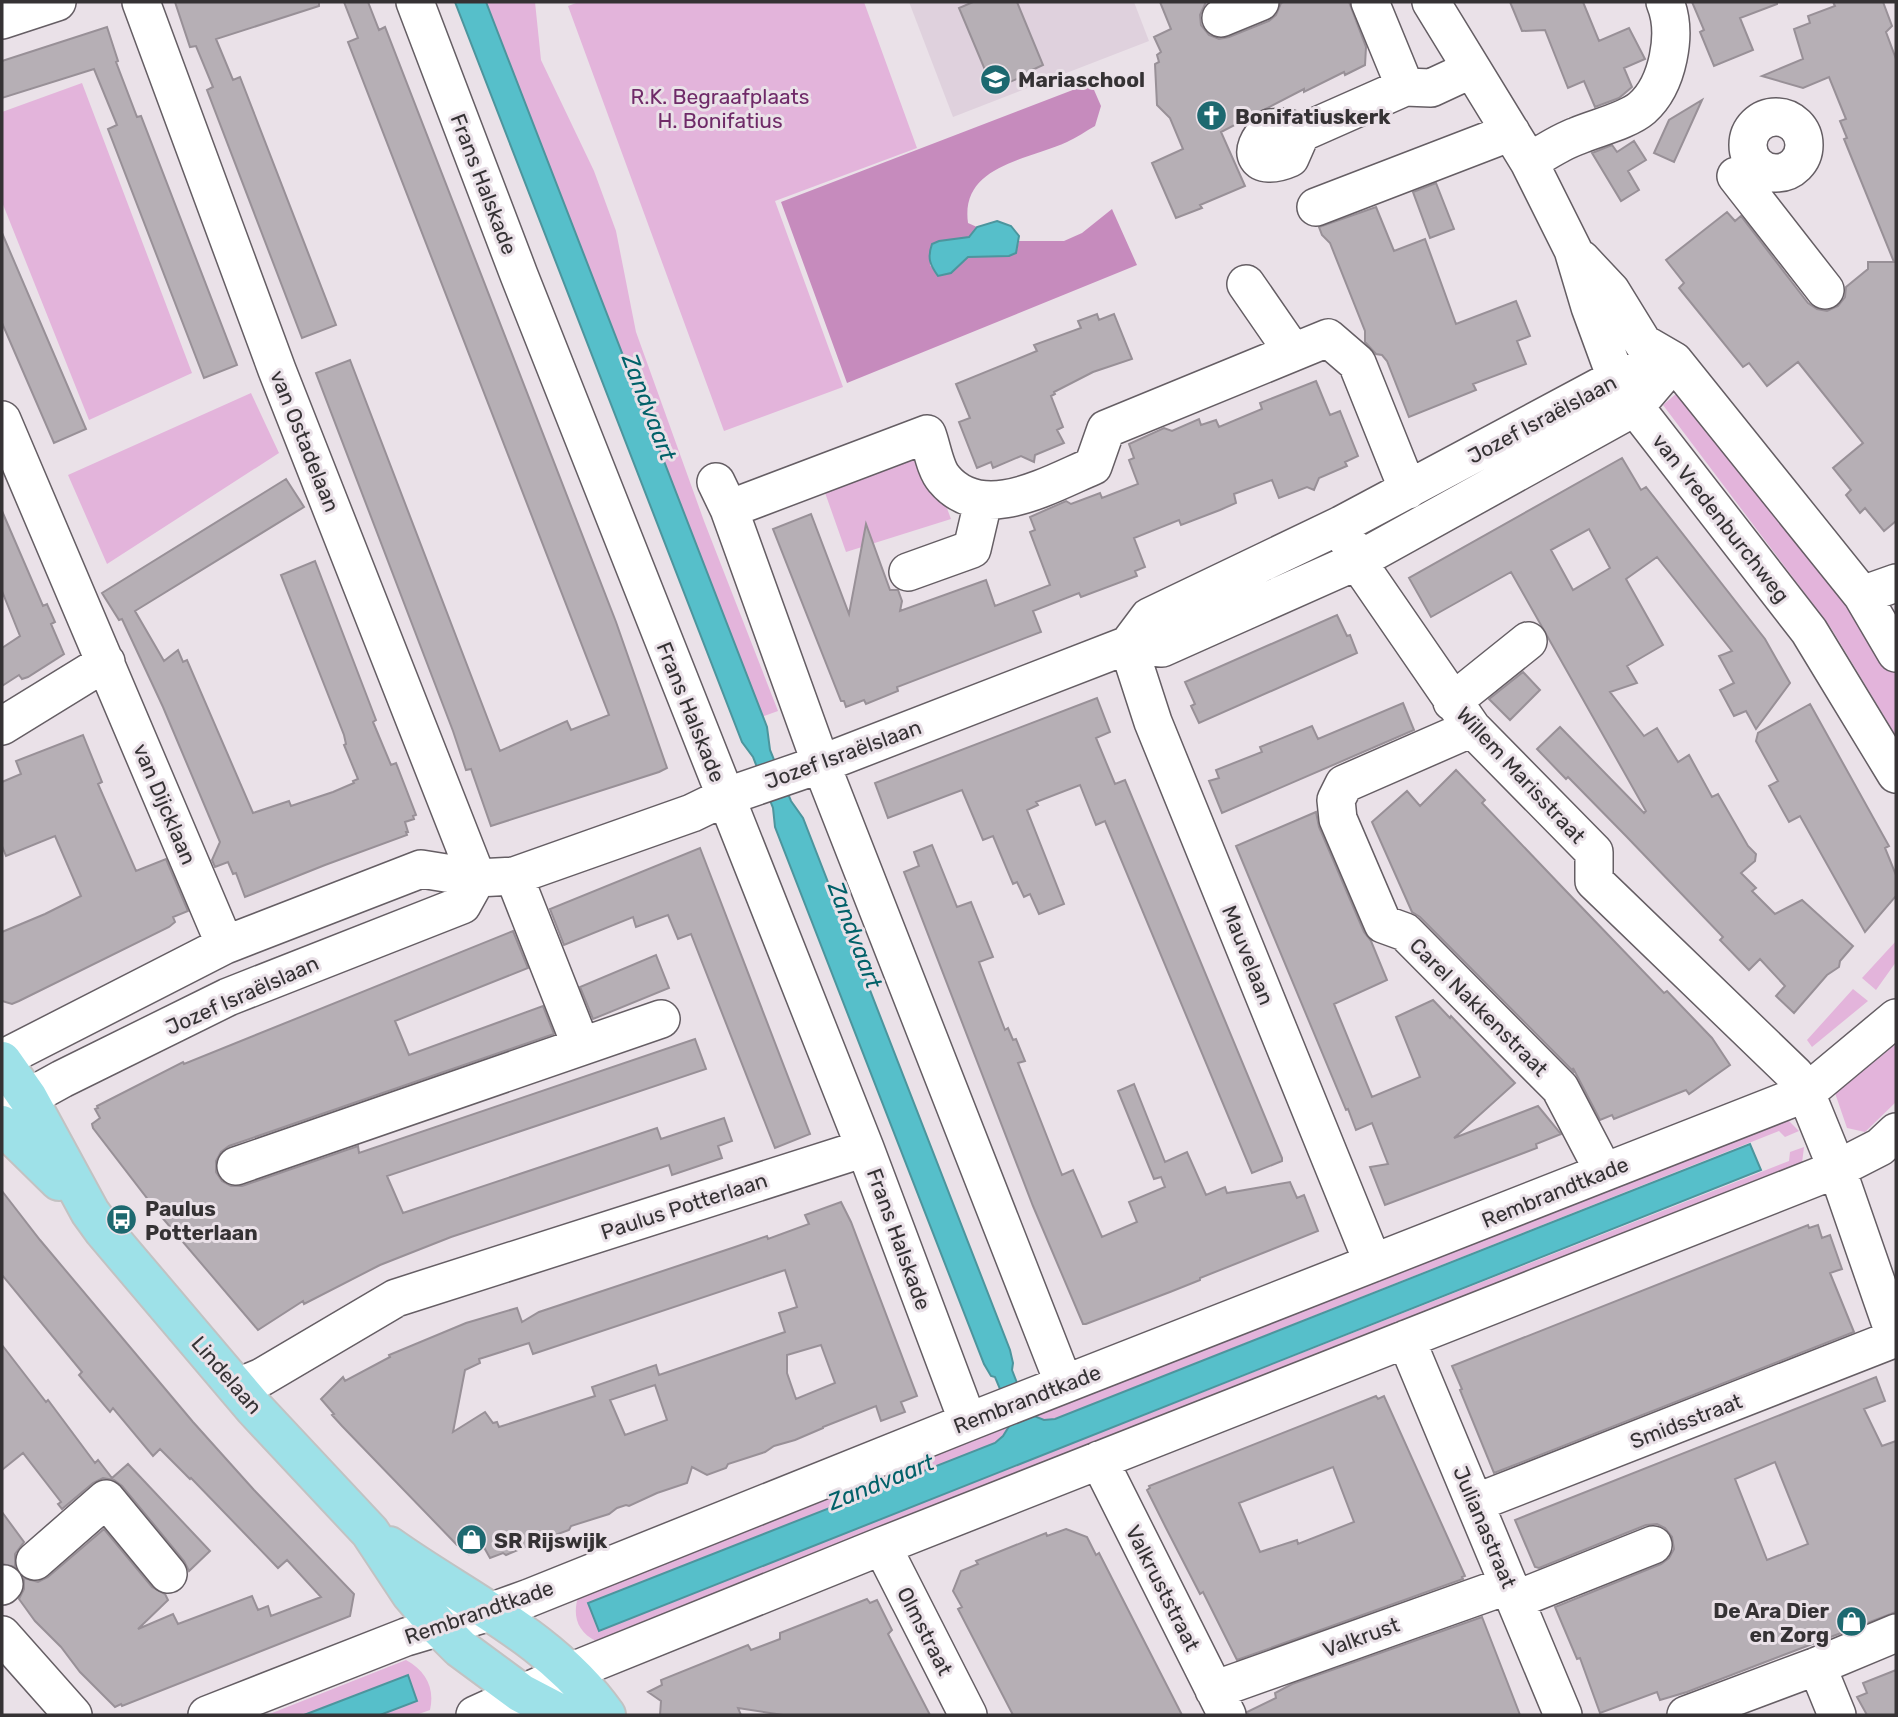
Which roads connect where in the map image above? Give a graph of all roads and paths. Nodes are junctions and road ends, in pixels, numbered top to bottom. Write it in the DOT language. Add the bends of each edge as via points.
graph roads {
  1 [pos="57,2"];
  2 [pos="141,2"];
  3 [pos="415,2"];
  4 [pos="1260,2"];
  5 [pos="1370,2"];
  6 [pos="1431,2"];
  7 [pos="1665,2"];
  8 [pos="1221,18"];
  9 [pos="2,19"];
  10 [pos="1472,69"];
  11 [pos="1405,87"];
  12 [pos="1301,133"];
  13 [pos="1520,147"];
  14 [pos="1744,169"];
  15 [pos="1315,207"];
  16 [pos="1573,250"];
  17 [pos="1246,284"];
  18 [pos="1825,290"];
  19 [pos="1293,352"];
  20 [pos="1674,361"];
  21 [pos="1626,393"];
  22 [pos="3,425"];
  23 [pos="1408,489"];
  24 [pos="983,502"];
  25 [pos="1341,525"];
  26 [pos="1357,561"];
  27 [pos="908,572"];
  28 [pos="1896,583"];
  29 [pos="1862,595"];
  30 [pos="1528,642"];
  31 [pos="1128,645"];
  32 [pos="1896,653"];
  33 [pos="106,662"];
  34 [pos="1462,715"];
  35 [pos="2,726"];
  36 [pos="809,768"];
  37 [pos="1896,774"];
  38 [pos="730,795"];
  39 [pos="514,876"];
  40 [pos="477,878"];
  41 [pos="225,946"];
  42 [pos="1896,1018"];
  43 [pos="661,1019"];
  44 [pos="581,1046"];
  45 [pos="2,1060"];
  46 [pos="1806,1093"];
  47 [pos="15,1105"];
  48 [pos="2,1125"];
  49 [pos="1896,1132"];
  50 [pos="865,1149"];
  51 [pos="236,1166"];
  52 [pos="1838,1169"];
  53 [pos="1604,1172"];
  54 [pos="90,1213"];
  55 [pos="1373,1263"];
  56 [pos="1895,1328"];
  57 [pos="1406,1339"];
  58 [pos="250,1382"];
  59 [pos="1064,1384"];
  60 [pos="968,1422"];
  61 [pos="1099,1460"];
  62 [pos="1475,1503"];
  63 [pos="370,1532"];
  64 [pos="1653,1545"];
  65 [pos="882,1546"];
  66 [pos="35,1560"];
  67 [pos="169,1574"];
  68 [pos="1512,1592"];
  69 [pos="493,1611"];
  70 [pos="439,1627"];
  71 [pos="1896,1633"];
  72 [pos="2,1635"];
  73 [pos="1818,1666"];
  74 [pos="569,1672"];
  75 [pos="521,1693"];
  76 [pos="1220,1702"];
  77 [pos="73,1715"];
  78 [pos="207,1715"];
  79 [pos="475,1715"];
  80 [pos="563,1715"];
  81 [pos="606,1715"];
  82 [pos="968,1715"];
  83 [pos="1563,1715"];
  84 [pos="1686,1715"];
  85 [pos="1837,1715"];
  1 -- 9 [label="street"];
  2 -- 40 [label="street, van Ostadelaan" via="277,370"];
  3 -- 38 [label="street, Frans Halskade" via="519,275"];
  4 -- 8 [label="street"];
  5 -- 11 [label="street"];
  6 -- 10 [label="street, van Vredenburchweg"];
  7 -- 13 [label="street" via="1671,24 1669,51 1657,87 1643,107 1573,137"];
  10 -- 11 [label="street" via="1431,88"];
  10 -- 13 [label="street, van Vredenburchweg"];
  11 -- 12 [label="street"];
  13 -- 15 [label="street"];
  13 -- 16 [label="street, van Vredenburchweg"];
  14 -- 18 [label="street"];
  16 -- 20 [label="street, van Vredenburchweg" via="1611,291 1643,343"];
  16 -- 21 [label="street, van Vredenburchweg" via="1590,307"];
  17 -- 19 [label="street"];
  19 -- 23 [label="street" via="1328,338 1357,363"];
  19 -- 24 [label="street" via="1106,429 1093,466 1014,498"];
  20 -- 21 [label="street, Jozef Israëlslaan"];
  20 -- 29 [label="street, van Vredenburchweg"];
  21 -- 23 [label="street, Jozef Israëlslaan"];
  21 -- 26 [label="street, Jozef Israëlslaan"];
  21 -- 37 [label="street, van Vredenburchweg" via="1809,631"];
  22 -- 33 [label="street, van Dijcklaan"];
  23 -- 25 [label="street, Jozef Israëlslaan"];
  24 -- 27 [label="street" via="972,549"];
  24 -- 36 [label="street" via="963,495 943,478 927,434 722,495"];
  25 -- 26 [label="street, Willem Marisstraat"];
  25 -- 31 [label="street, Jozef Israëlslaan" via="1149,617"];
  26 -- 31 [label="street, Jozef Israëlslaan" via="1162,648"];
  26 -- 34 [label="street, Willem Marisstraat"];
  28 -- 29 [label="street"];
  29 -- 32 [label="street, van Vredenburchweg"];
  30 -- 34 [label="street"];
  31 -- 36 [label="street, Jozef Israëlslaan"];
  31 -- 55 [label="street, Mauvelaan" via="1153,722"];
  33 -- 35 [label="street"];
  33 -- 41 [label="street, van Dijcklaan"];
  34 -- 46 [label="street, Willem Marisstraat" via="1594,852 1594,881 1795,1075"];
  34 -- 53 [label="street, Carel Nakkenstraat" via="1344,784 1336,800 1338,819 1383,924 1405,932 1560,1088"];
  36 -- 38 [label="street, Jozef Israëlslaan"];
  36 -- 59 [label="street"];
  38 -- 39 [label="street, Jozef Israëlslaan" via="692,813"];
  38 -- 50 [label="street, Frans Halskade"];
  39 -- 40 [label="street, Jozef Israëlslaan"];
  39 -- 44 [label="street"];
  40 -- 41 [label="street, Jozef Israëlslaan" via="421,869"];
  40 -- 47 [label="street, Jozef Israëlslaan" via="461,905 228,997"];
  41 -- 45 [label="street, Jozef Israëlslaan"];
  42 -- 46 [label="street, Rembrandtkade"];
  43 -- 44 [label="street"];
  44 -- 51 [label="street"];
  45 -- 47 [label="main road, Lindelaan"];
  46 -- 52 [label="street, Willem Marisstraat"];
  46 -- 53 [label="street, Rembrandtkade"];
  47 -- 54 [label="main road, Lindelaan"];
  48 -- 54 [label="main road, Lindelaan"];
  49 -- 52 [label="street" via="1880,1147"];
  50 -- 58 [label="street, Paulus Potterlaan" via="396,1298"];
  50 -- 60 [label="street, Frans Halskade"];
  52 -- 56 [label="street, Willem Marisstraat"];
  52 -- 57 [label="street"];
  53 -- 55 [label="street, Rembrandtkade"];
  54 -- 58 [label="main road, Lindelaan" via="184,1326"];
  55 -- 59 [label="street, Rembrandtkade"];
  56 -- 62 [label="street, Smidsstraat"];
  57 -- 61 [label="street"];
  57 -- 62 [label="street, Julianastraat"];
  58 -- 63 [label="main road, Lindelaan" via="254,1408"];
  59 -- 60 [label="street, Rembrandtkade"];
  60 -- 69 [label="street, Rembrandtkade"];
  61 -- 65 [label="street"];
  61 -- 76 [label="street, Valkruststraat"];
  62 -- 68 [label="street, Julianastraat"];
  63 -- 69 [label="main road, Lindelaan" via="436,1579"];
  63 -- 70 [label="main road, Lindelaan"];
  64 -- 68 [label="street, Valkrust"];
  65 -- 74 [label="street"];
  65 -- 82 [label="street, Olmstraat"];
  66 -- 67 [label="street" via="106,1499"];
  68 -- 76 [label="street, Valkrust"];
  68 -- 83 [label="street, Julianastraat"];
  69 -- 70 [label="street, Rembrandtkade"];
  69 -- 74 [label="main road, Lindelaan"];
  70 -- 75 [label="main road, Lindelaan"];
  70 -- 78 [label="street, Rembrandtkade"];
  71 -- 73 [label="street"];
  72 -- 77 [label="street"];
  73 -- 84 [label="street"];
  73 -- 85 [label="street"];
  74 -- 75 [label="street"];
  74 -- 81 [label="main road, Lindelaan"];
  75 -- 79 [label="street"];
  75 -- 80 [label="main road, Lindelaan"];
}
